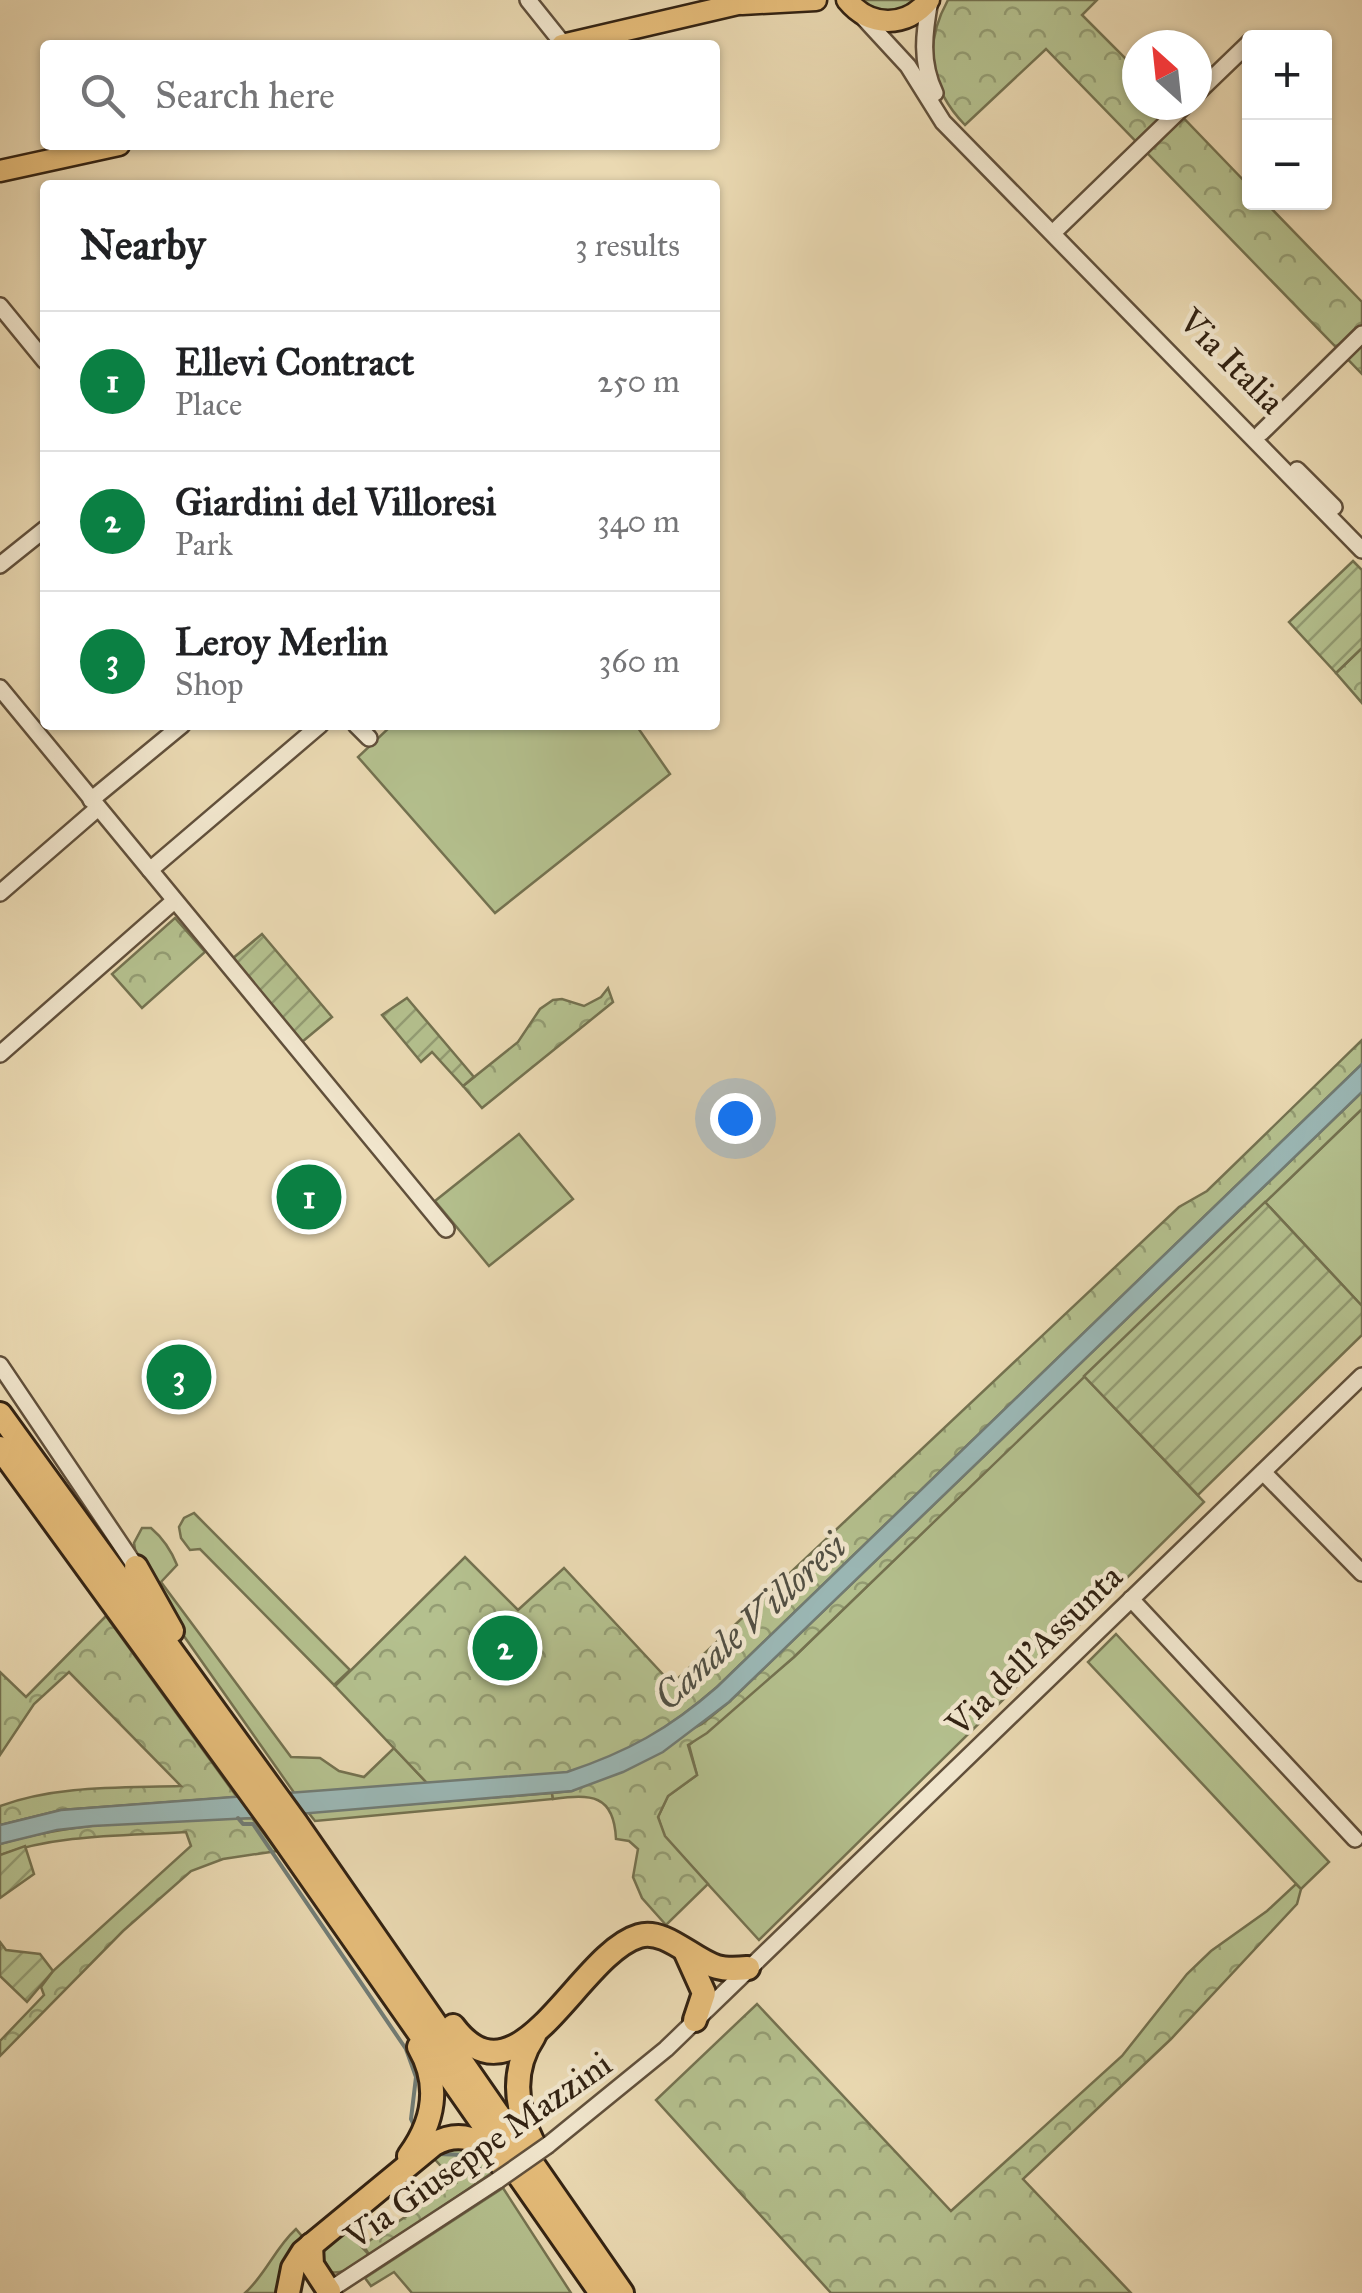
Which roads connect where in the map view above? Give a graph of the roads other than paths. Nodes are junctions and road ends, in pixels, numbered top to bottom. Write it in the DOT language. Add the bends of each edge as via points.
graph roads {
  1 [pos="528,0"];
  2 [pos="816,0"];
  3 [pos="930,0"];
  4 [pos="748,2"];
  5 [pos="852,6"];
  6 [pos="559,40"];
  7 [pos="585,40"];
  8 [pos="1242,50"];
  9 [pos="1212,79"];
  10 [pos="1170,120"];
  11 [pos="96,150"];
  12 [pos="0,172"];
  13 [pos="1013,193"];
  14 [pos="1058,228"];
  15 [pos="1086,265"];
  16 [pos="0,306"];
  17 [pos="1362,334"];
  18 [pos="40,355"];
  19 [pos="1224,407"];
  20 [pos="1261,434"];
  21 [pos="1287,473"];
  22 [pos="40,533"];
  23 [pos="1362,537"];
  24 [pos="1362,550"];
  25 [pos="0,564"];
  26 [pos="0,688"];
  27 [pos="176,730"];
  28 [pos="314,730"];
  29 [pos="361,730"];
  30 [pos="369,738"];
  31 [pos="94,804"];
  32 [pos="150,870"];
  33 [pos="0,893"];
  34 [pos="174,901"];
  35 [pos="0,1054"];
  36 [pos="446,1228"];
  37 [pos="0,1366"];
  38 [pos="1362,1376"];
  39 [pos="0,1414"];
  40 [pos="0,1448"];
  41 [pos="1263,1472"];
  42 [pos="136,1567"];
  43 [pos="1362,1573"];
  44 [pos="1131,1599"];
  45 [pos="256,1784"];
  46 [pos="1355,1839"];
  47 [pos="748,1968"];
  48 [pos="395,1979"];
  49 [pos="714,1981"];
  50 [pos="695,2020"];
  51 [pos="540,2027"];
  52 [pos="402,2167"];
  53 [pos="544,2207"];
  54 [pos="586,2237"];
  55 [pos="310,2245"];
  56 [pos="294,2268"];
  57 [pos="321,2292"];
  58 [pos="288,2293"];
  59 [pos="602,2293"];
  60 [pos="622,2293"];
  1 -- 6 [label="street"];
  2 -- 4 [label="main road"];
  2 -- 5 [label="main road"];
  3 -- 5 [label="main road" via="896,21 875,20"];
  3 -- 14 [label="street, Via Italia" via="923,48 933,90"];
  4 -- 7 [label="main road"];
  5 -- 13 [label="street, Via Italia" via="902,59 936,113"];
  8 -- 9 [label="street"];
  10 -- 14 [label="street"];
  11 -- 12 [label="main road"];
  13 -- 14 [label="street, Via Italia"];
  13 -- 15 [label="street, Via Italia"];
  14 -- 15 [label="street, Via Italia"];
  14 -- 20 [label="street, Via Italia"];
  15 -- 19 [label="street, Via Italia"];
  16 -- 18 [label="street"];
  17 -- 20 [label="street"];
  19 -- 20 [label="street"];
  19 -- 21 [label="street, Via Italia"];
  20 -- 21 [label="street"];
  20 -- 23 [label="street, Via Italia"];
  21 -- 24 [label="street, Via Italia"];
  22 -- 25 [label="street"];
  26 -- 31 [label="street"];
  27 -- 31 [label="street"];
  28 -- 32 [label="street"];
  29 -- 30 [label="street"];
  31 -- 32 [label="street"];
  31 -- 33 [label="street"];
  32 -- 34 [label="street"];
  34 -- 35 [label="street"];
  34 -- 36 [label="street"];
  37 -- 42 [label="street"];
  38 -- 41 [label="street, Via dell'Assunta"];
  39 -- 45 [label="highway"];
  40 -- 45 [label="highway" via="200,1722"];
  41 -- 43 [label="street"];
  41 -- 44 [label="street, Via dell'Assunta"];
  42 -- 45 [label="highway"];
  44 -- 46 [label="street"];
  44 -- 47 [label="street, Via dell'Assunta"];
  45 -- 48 [label="highway"];
  47 -- 49 [label="highway"];
  48 -- 51 [label="highway" via="423,1988 484,2053 516,2047"];
  48 -- 52 [label="highway" via="390,2002 428,2062 433,2092 426,2127"];
  48 -- 53 [label="highway"];
  48 -- 54 [label="highway"];
  49 -- 50 [label="highway"];
  49 -- 51 [label="highway" via="658,1936 636,1936"];
  50 -- 57 [label="street, Via Giuseppe Mazzini, bridge" via="548,2146"];
  51 -- 54 [label="highway" via="518,2071 521,2114"];
  52 -- 53 [label="highway" via="443,2139 468,2136 493,2153 531,2206"];
  52 -- 55 [label="highway"];
  53 -- 59 [label="highway"];
  54 -- 60 [label="highway"];
  55 -- 56 [label="highway"];
  55 -- 57 [label="highway"];
  56 -- 57 [label="highway" via="301,2286"];
  56 -- 58 [label="highway"];
}
